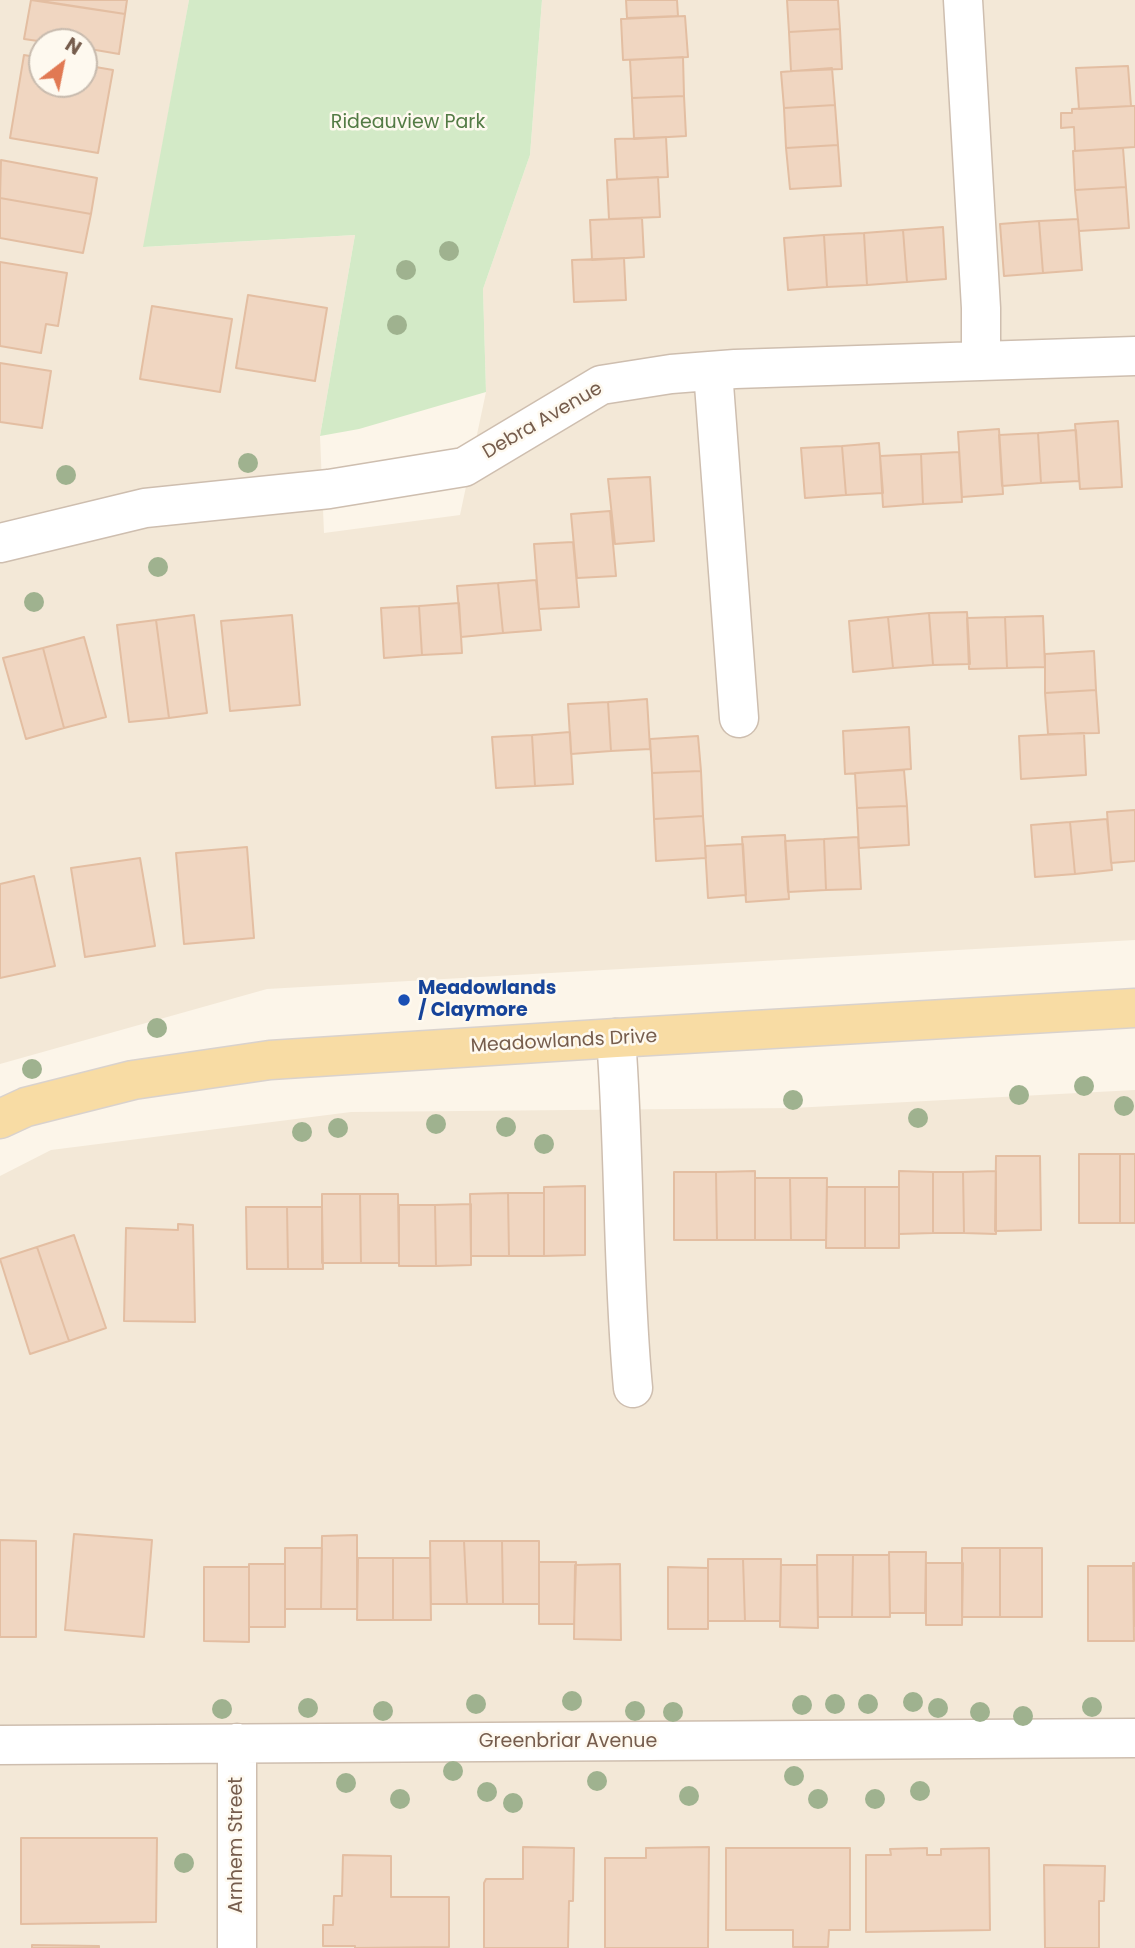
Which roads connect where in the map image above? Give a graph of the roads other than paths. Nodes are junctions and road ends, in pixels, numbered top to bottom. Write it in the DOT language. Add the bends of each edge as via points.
graph roads {
  1 [pos="963,0"];
  2 [pos="1135,356"];
  3 [pos="981,360"];
  4 [pos="713,371"];
  5 [pos="0,543"];
  6 [pos="739,718"];
  7 [pos="1135,1008"];
  8 [pos="616,1038"];
  9 [pos="0,1119"];
  10 [pos="634,1388"];
  11 [pos="1135,1738"];
  12 [pos="237,1743"];
  13 [pos="0,1745"];
  14 [pos="237,1948"];
  1 -- 3 [label="street"];
  2 -- 3 [label="street, Debra Avenue"];
  3 -- 4 [label="street, Debra Avenue"];
  4 -- 5 [label="street, Debra Avenue" via="601,384 464,467 329,489 145,508"];
  4 -- 6 [label="street"];
  7 -- 8 [label="main road, Meadowlands Drive"];
  8 -- 9 [label="main road, Meadowlands Drive" via="270,1060 133,1080 26,1107"];
  8 -- 10 [label="street" via="627,1325"];
  11 -- 12 [label="street, Greenbriar Avenue"];
  12 -- 13 [label="street, Greenbriar Avenue"];
  12 -- 14 [label="street, Arnhem Street"];
}
